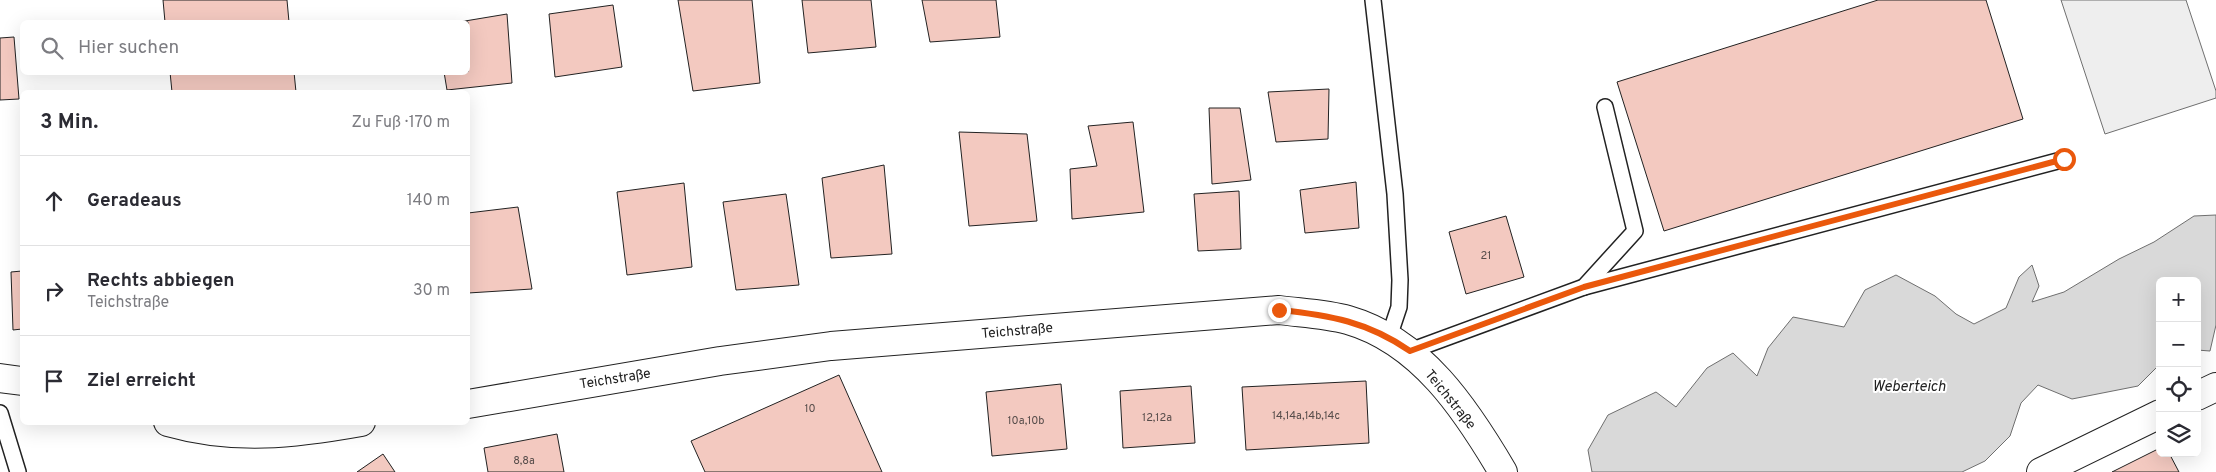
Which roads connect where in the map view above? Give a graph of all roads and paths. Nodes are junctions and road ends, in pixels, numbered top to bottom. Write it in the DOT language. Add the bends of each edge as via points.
graph roads {
  1 [pos="1373,0"];
  2 [pos="1605,106"];
  3 [pos="2064,159"];
  4 [pos="1584,287"];
  5 [pos="1400,344"];
  6 [pos="0,378"];
  7 [pos="20,381"];
  8 [pos="2216,387"];
  9 [pos="2201,394"];
  10 [pos="470,404"];
  11 [pos="0,413"];
  12 [pos="2156,416"];
  13 [pos="178,425"];
  14 [pos="341,425"];
  15 [pos="18,472"];
  16 [pos="1503,472"];
  17 [pos="2041,472"];
  1 -- 5 [label="lane" via="1395,194"];
  2 -- 4 [label="lane" via="1635,231"];
  3 -- 4 [label="lane"];
  4 -- 5 [label="lane"];
  5 -- 10 [label="street, Teichstraße" via="1347,320 1279,310 831,346 681,367"];
  5 -- 16 [label="street, Teichstraße" via="1454,398"];
  6 -- 7 [label="street"];
  8 -- 9 [label="street"];
  11 -- 15 [label="lane"];
  12 -- 17 [label="street"];
  13 -- 14 [label="street" via="199,431 238,435 282,434"];
}
